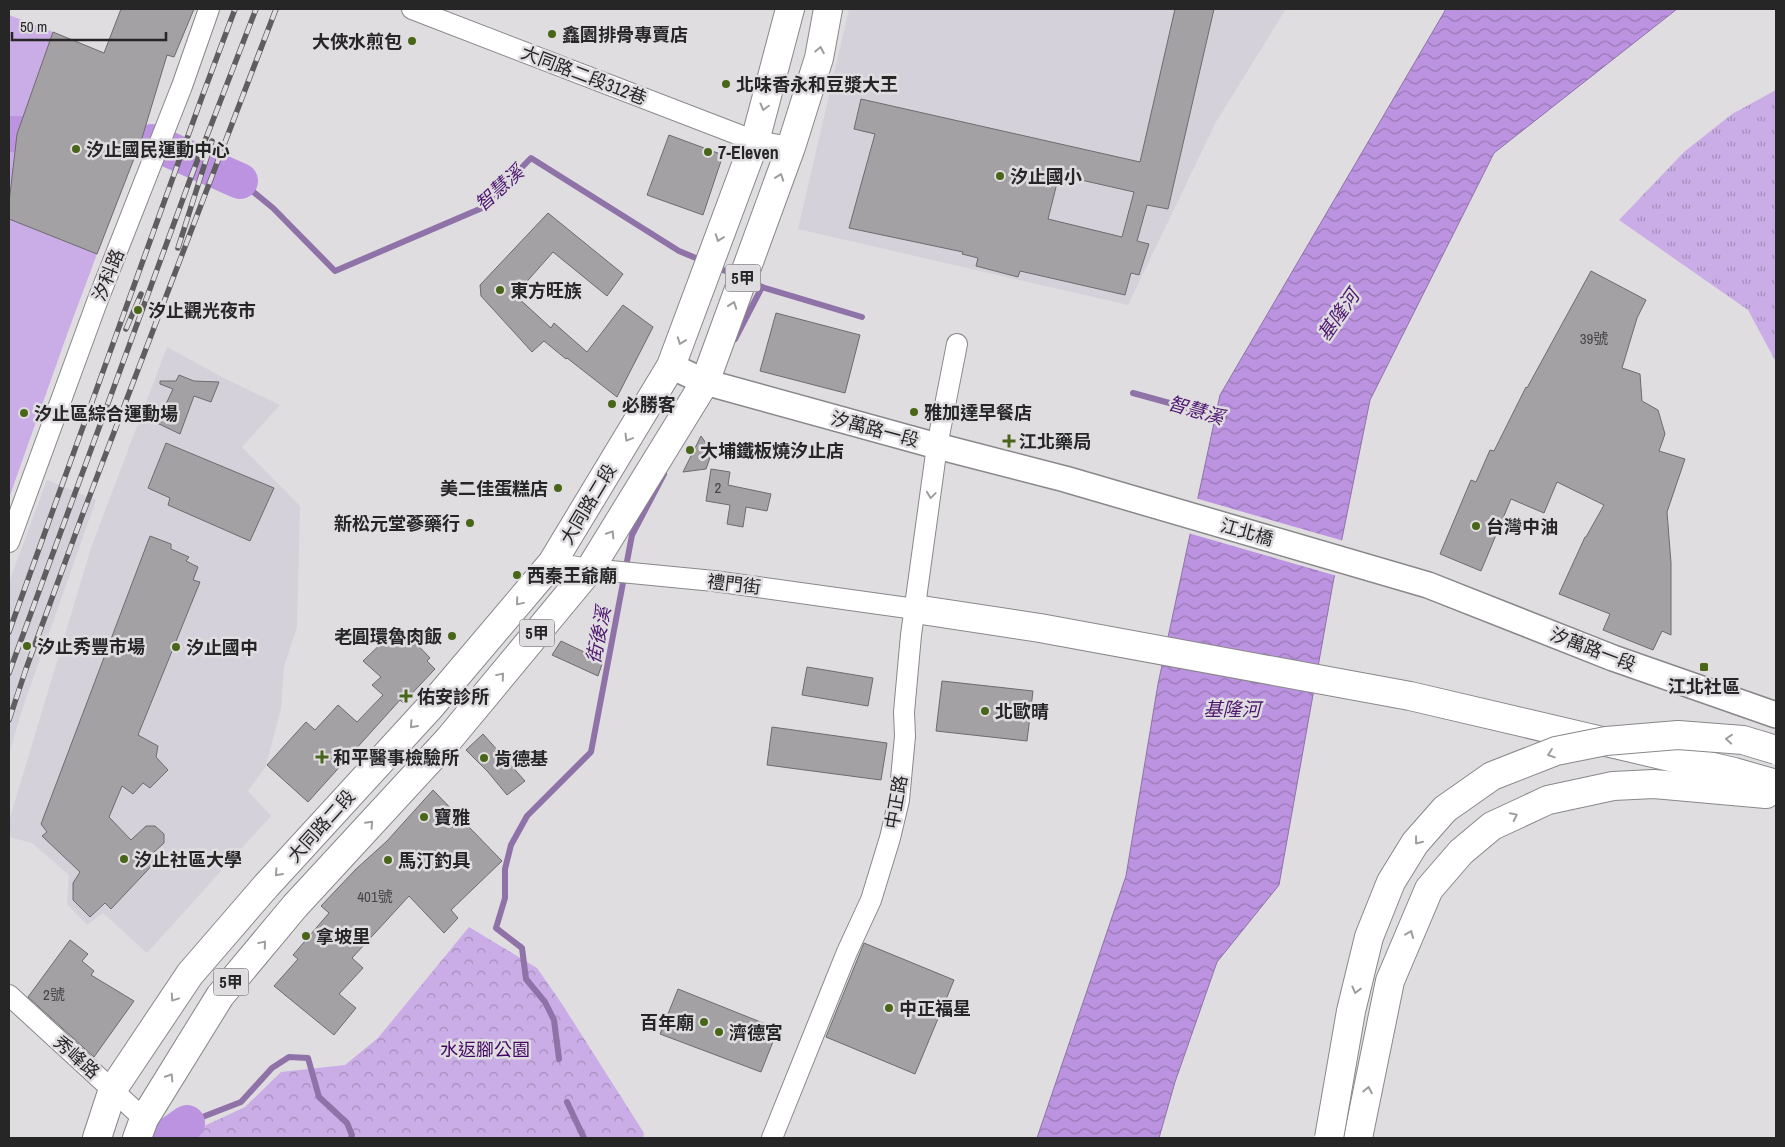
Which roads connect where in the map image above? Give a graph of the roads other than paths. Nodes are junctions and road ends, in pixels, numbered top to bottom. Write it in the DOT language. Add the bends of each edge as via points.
graph roads {
  1 [pos="209,9"];
  2 [pos="412,9"];
  3 [pos="790,9"];
  4 [pos="828,9"];
  5 [pos="755,141"];
  6 [pos="791,147"];
  7 [pos="957,344"];
  8 [pos="671,366"];
  9 [pos="712,384"];
  10 [pos="937,446"];
  11 [pos="1082,484"];
  12 [pos="9,542"];
  13 [pos="552,563"];
  14 [pos="590,569"];
  15 [pos="1412,580"];
  16 [pos="915,608"];
  17 [pos="1776,715"];
  18 [pos="1776,750"];
  19 [pos="1776,784"];
  20 [pos="1776,795"];
  21 [pos="311,837"];
  22 [pos="337,860"];
  23 [pos="9,995"];
  24 [pos="113,1089"];
  25 [pos="141,1128"];
  26 [pos="97,1138"];
  27 [pos="772,1138"];
  28 [pos="1329,1138"];
  29 [pos="1358,1138"];
  1 -- 12 [label="street, 汐科路"];
  2 -- 5 [label="street, 大同路二段312巷"];
  3 -- 5 [label="main road, 大同路二段 / 5甲, one-way"];
  6 -- 4 [label="main road, 大同路二段 / 5甲, one-way" via="819,58"];
  5 -- 6 [label="street, 大同路二段312巷"];
  5 -- 8 [label="main road, 大同路二段 / 5甲, one-way"];
  9 -- 6 [label="main road, 大同路二段 / 5甲, one-way" via="716,350"];
  7 -- 10 [label="street, 中正路"];
  8 -- 9 [label="street, 汐萬路一段"];
  8 -- 13 [label="main road, 大同路二段 / 5甲, one-way"];
  9 -- 10 [label="street, 汐萬路一段"];
  14 -- 9 [label="main road, 大同路二段 / 5甲, one-way"];
  10 -- 11 [label="street, 汐萬路一段"];
  10 -- 16 [label="street, 中正路, one-way"];
  11 -- 15 [label="street, 江北橋"];
  13 -- 14 [label="street, 禮門街"];
  13 -- 21 [label="main road, 大同路二段 / 5甲, one-way" via="431,706"];
  14 -- 16 [label="street, 禮門街" via="714,581"];
  22 -- 14 [label="main road, 大同路二段 / 5甲, one-way" via="450,739"];
  15 -- 17 [label="street, 汐萬路一段" via="1466,598 1613,658"];
  16 -- 19 [label="main road" via="1410,696"];
  16 -- 27 [label="street, 中正路" via="899,800 890,838 871,900"];
  18 -- 28 [label="main road, one-way, bridge" via="1742,740 1678,735 1606,741 1556,751 1492,776 1445,809 1415,843 1391,882 1369,937 1351,1011"];
  29 -- 20 [label="main road, one-way" via="1390,982 1429,889 1461,852 1492,826 1548,800 1613,786 1654,784"];
  21 -- 22 [label="main road"];
  21 -- 24 [label="main road, 大同路二段 / 5甲, one-way" via="190,974"];
  25 -- 22 [label="main road, 大同路二段 / 5甲, one-way" via="220,996"];
  23 -- 24 [label="street, 秀峰路"];
  24 -- 25 [label="street, 秀峰路"];
  24 -- 26 [label="main road, 大同路二段 / 5甲"];
}
